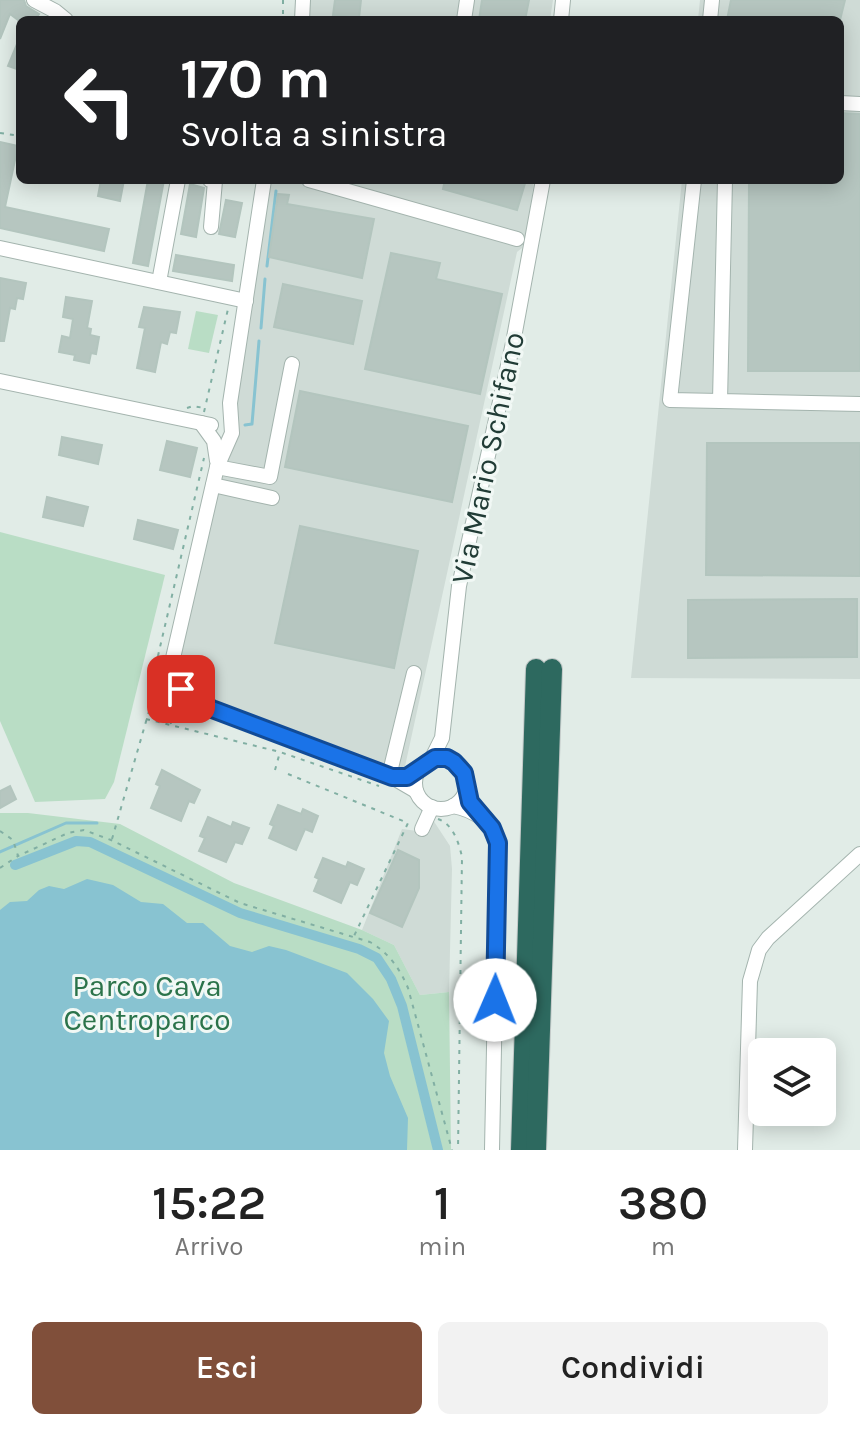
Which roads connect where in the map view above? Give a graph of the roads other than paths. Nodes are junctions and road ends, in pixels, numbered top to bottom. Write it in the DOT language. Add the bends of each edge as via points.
graph roads {
  1 [pos="34,0"];
  2 [pos="59,10"];
  3 [pos="177,184"];
  4 [pos="215,184"];
  5 [pos="263,184"];
  6 [pos="335,184"];
  7 [pos="542,184"];
  8 [pos="694,184"];
  9 [pos="725,184"];
  10 [pos="211,227"];
  11 [pos="517,239"];
  12 [pos="0,248"];
  13 [pos="159,282"];
  14 [pos="246,301"];
  15 [pos="292,364"];
  16 [pos="0,381"];
  17 [pos="720,401"];
  18 [pos="860,404"];
  19 [pos="214,429"];
  20 [pos="217,467"];
  21 [pos="213,485"];
  22 [pos="272,498"];
  23 [pos="414,673"];
  24 [pos="442,738"];
  25 [pos="431,760"];
  26 [pos="454,762"];
  27 [pos="418,771"];
  28 [pos="386,779"];
  29 [pos="466,789"];
  30 [pos="416,791"];
  31 [pos="453,806"];
  32 [pos="480,817"];
  33 [pos="860,854"];
  34 [pos="492,1150"];
  35 [pos="521,1150"];
  36 [pos="536,1150"];
  37 [pos="745,1150"];
  1 -- 2 [label="street"];
  3 -- 13 [label="street"];
  4 -- 10 [label="street"];
  5 -- 14 [label="street"];
  6 -- 11 [label="street"];
  7 -- 24 [label="street, Via Mario Schifano" via="459,586"];
  8 -- 17 [label="street" via="670,400"];
  9 -- 17 [label="street"];
  12 -- 13 [label="street"];
  13 -- 14 [label="street"];
  14 -- 19 [label="street" via="230,403"];
  15 -- 20 [label="street" via="270,477"];
  16 -- 19 [label="street"];
  17 -- 18 [label="street"];
  19 -- 20 [label="street"];
  20 -- 21 [label="street"];
  21 -- 22 [label="street"];
  21 -- 28 [label="street" via="173,658 181,689 212,709"];
  23 -- 28 [label="street"];
  24 -- 25 [label="street, Via Mario Schifano"];
  24 -- 26 [label="street"];
  25 -- 26 [label="street"];
  25 -- 27 [label="street"];
  26 -- 29 [label="street" via="464,773"];
  27 -- 28 [label="street"];
  27 -- 30 [label="street"];
  28 -- 30 [label="street"];
  29 -- 31 [label="street"];
  29 -- 32 [label="street"];
  30 -- 31 [label="street" via="427,818"];
  31 -- 32 [label="street"];
  32 -- 34 [label="street" via="496,834 499,853"];
  33 -- 37 [label="street" via="768,938 753,965"];
  35 -- 36 [label="highway" via="544,669"];
}
